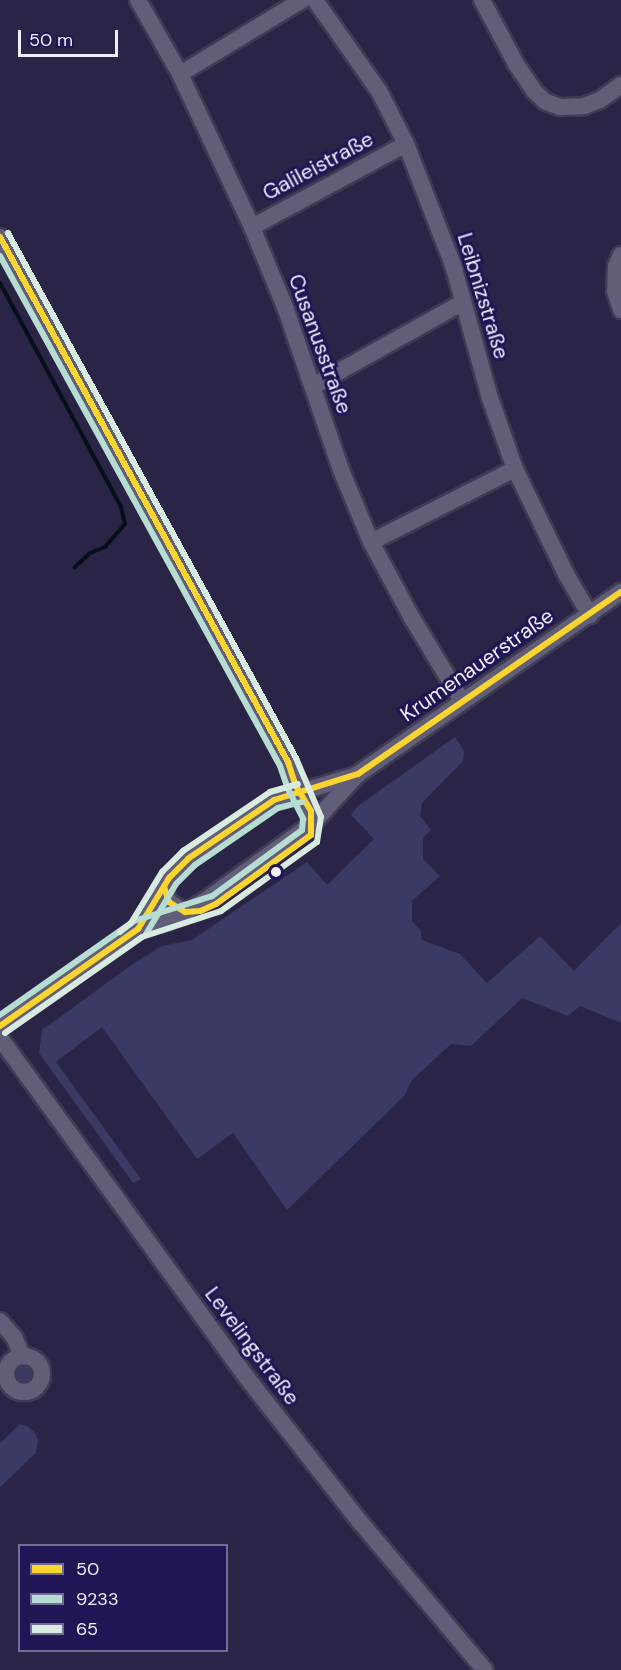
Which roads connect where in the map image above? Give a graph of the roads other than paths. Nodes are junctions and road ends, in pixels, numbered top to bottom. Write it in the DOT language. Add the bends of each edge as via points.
graph roads {
  1 [pos="138,0"];
  2 [pos="302,0"];
  3 [pos="315,0"];
  4 [pos="483,0"];
  5 [pos="180,74"];
  6 [pos="621,86"];
  7 [pos="406,144"];
  8 [pos="252,227"];
  9 [pos="0,237"];
  10 [pos="621,255"];
  11 [pos="463,302"];
  12 [pos="621,310"];
  13 [pos="313,386"];
  14 [pos="515,468"];
  15 [pos="371,542"];
  16 [pos="621,592"];
  17 [pos="590,615"];
  18 [pos="462,701"];
  19 [pos="358,774"];
  20 [pos="300,793"];
  21 [pos="312,824"];
  22 [pos="164,887"];
  23 [pos="185,912"];
  24 [pos="138,929"];
  25 [pos="0,1026"];
  26 [pos="0,1038"];
  27 [pos="0,1321"];
  28 [pos="22,1356"];
  29 [pos="485,1670"];
  1 -- 5 [label="street, Cusanusstraße"];
  2 -- 5 [label="street"];
  3 -- 7 [label="street, Leibnizstraße" via="379,91"];
  4 -- 6 [label="street" via="516,64 546,102 560,107 584,106"];
  5 -- 8 [label="street, Cusanusstraße"];
  7 -- 8 [label="street, Galileistraße"];
  7 -- 11 [label="street, Leibnizstraße" via="453,265"];
  8 -- 13 [label="street, Cusanusstraße"];
  9 -- 20 [label="street" via="282,753"];
  10 -- 12 [label="street" via="616,266 615,291"];
  11 -- 13 [label="street"];
  11 -- 14 [label="street, Leibnizstraße"];
  13 -- 15 [label="street, Cusanusstraße" via="341,470"];
  14 -- 15 [label="street"];
  14 -- 17 [label="street, Leibnizstraße"];
  15 -- 18 [label="street, Cusanusstraße" via="411,618"];
  16 -- 17 [label="street, Krumenauerstraße"];
  17 -- 18 [label="street, Krumenauerstraße"];
  18 -- 19 [label="street, Krumenauerstraße"];
  19 -- 20 [label="street, Krumenauerstraße"];
  19 -- 21 [label="street, Krumenauerstraße"];
  20 -- 21 [label="street" via="311,811"];
  20 -- 22 [label="street, Krumenauerstraße" via="274,800 243,820 189,858"];
  21 -- 23 [label="street, Krumenauerstraße"];
  22 -- 23 [label="street" via="169,902"];
  22 -- 24 [label="street, Krumenauerstraße"];
  23 -- 24 [label="street, Krumenauerstraße" via="167,922"];
  24 -- 25 [label="street, Krumenauerstraße"];
  26 -- 29 [label="street, Levelingstraße" via="244,1374 361,1523"];
  27 -- 28 [label="street" via="14,1337"];
}
